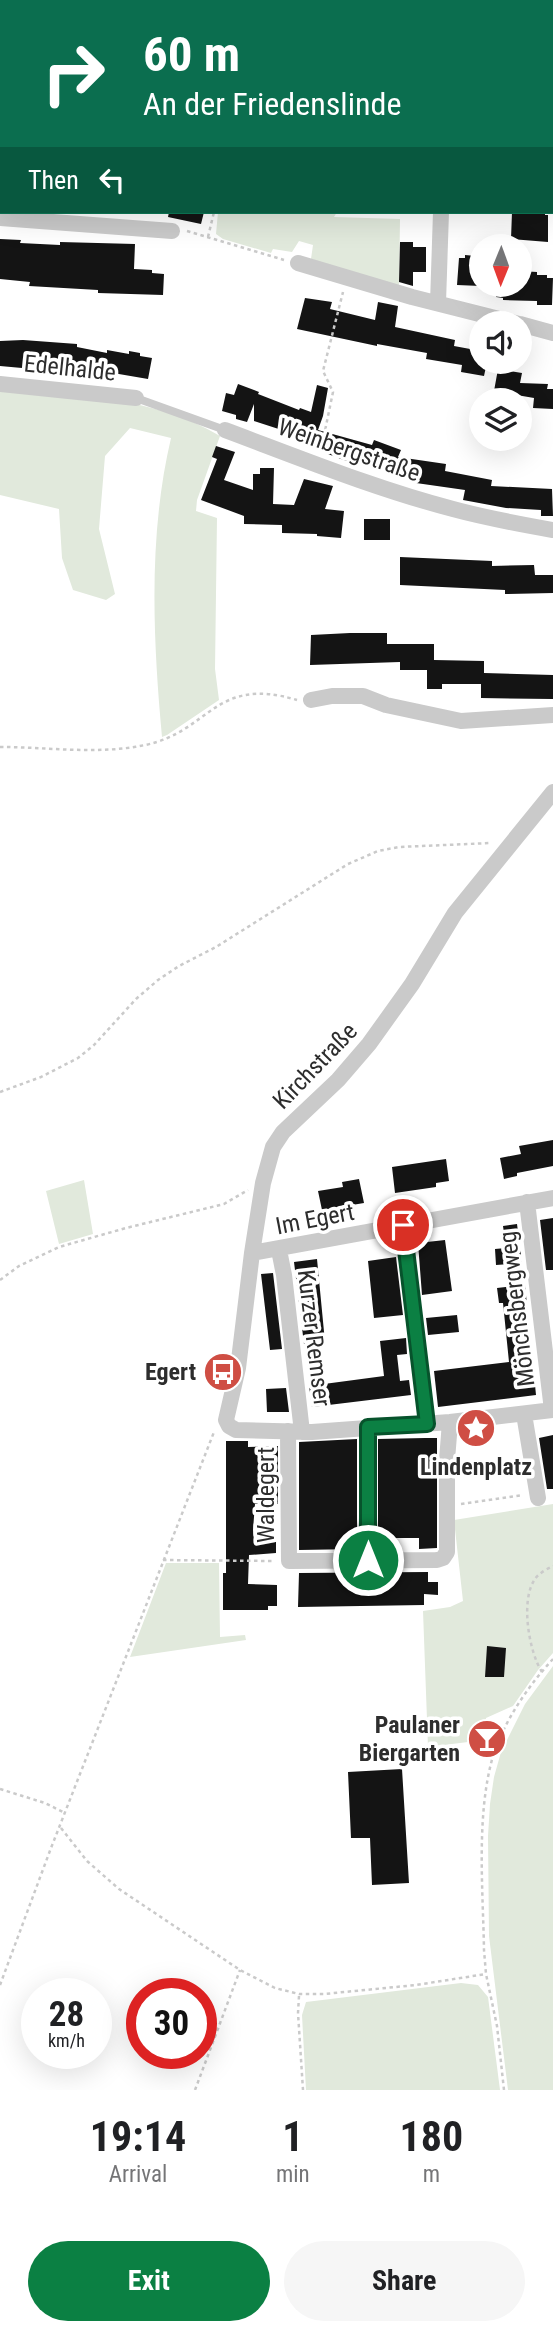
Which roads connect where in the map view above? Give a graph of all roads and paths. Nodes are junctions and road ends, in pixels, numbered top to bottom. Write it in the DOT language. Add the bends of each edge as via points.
graph roads {
  1 [pos="214,214"];
  2 [pos="442,214"];
  3 [pos="0,218"];
  4 [pos="172,231"];
  5 [pos="208,237"];
  6 [pos="298,263"];
  7 [pos="347,278"];
  8 [pos="438,303"];
  9 [pos="469,311"];
  10 [pos="532,327"];
  11 [pos="553,332"];
  12 [pos="0,384"];
  13 [pos="136,398"];
  14 [pos="225,430"];
  15 [pos="318,463"];
  16 [pos="553,530"];
  17 [pos="310,700"];
  18 [pos="553,715"];
  19 [pos="0,747"];
  20 [pos="553,792"];
  21 [pos="509,845"];
  22 [pos="0,1092"];
  23 [pos="264,1183"];
  24 [pos="553,1198"];
  25 [pos="527,1202"];
  26 [pos="403,1225"];
  27 [pos="279,1250"];
  28 [pos="252,1253"];
  29 [pos="0,1280"];
  30 [pos="552,1410"];
  31 [pos="524,1414"];
  32 [pos="226,1420"];
  33 [pos="450,1422"];
  34 [pos="427,1424"];
  35 [pos="368,1427"];
  36 [pos="295,1432"];
  37 [pos="538,1495"];
  38 [pos="447,1506"];
  39 [pos="163,1560"];
  40 [pos="289,1560"];
  41 [pos="368,1560"];
  42 [pos="553,1566"];
  43 [pos="553,1659"];
  44 [pos="542,1672"];
  45 [pos="0,1789"];
  46 [pos="65,1813"];
  47 [pos="61,1827"];
  48 [pos="240,1970"];
  49 [pos="486,1974"];
  50 [pos="0,1985"];
  51 [pos="299,1994"];
  52 [pos="195,2090"];
  53 [pos="303,2090"];
  54 [pos="504,2090"];
  1 -- 5 [label="path"];
  2 -- 8 [label="street"];
  3 -- 4 [label="street"];
  4 -- 5 [label="path"];
  5 -- 6 [label="path"];
  6 -- 7 [label="street"];
  7 -- 8 [label="street"];
  7 -- 15 [label="path" via="323,371 333,392"];
  8 -- 9 [label="street"];
  10 -- 11 [label="street"];
  12 -- 13 [label="street, Edelhalde"];
  13 -- 14 [label="lane, Weinbergstraße"];
  14 -- 15 [label="street, Weinbergstraße"];
  15 -- 16 [label="street, Weinbergstraße" via="451,509"];
  17 -- 18 [label="street" via="363,696 467,721"];
  17 -- 19 [label="path" via="262,694 231,698 179,732 137,747"];
  20 -- 21 [label="street, Kirchstraße"];
  21 -- 22 [label="path" via="399,846 348,864 158,980 78,1058"];
  21 -- 23 [label="street, Kirchstraße" via="455,912 377,1034 280,1136 269,1156"];
  23 -- 28 [label="street, Kirchstraße"];
  23 -- 29 [label="path" via="224,1204 59,1247"];
  24 -- 25 [label="street, Im Egert"];
  25 -- 26 [label="street, Im Egert"];
  25 -- 30 [label="street, Mönchsbergweg"];
  26 -- 27 [label="street, Im Egert"];
  26 -- 34 [label="street"];
  27 -- 28 [label="street, Im Egert"];
  27 -- 36 [label="street, Kurzer Remser"];
  28 -- 32 [label="street, Kirchstraße"];
  30 -- 31 [label="street"];
  31 -- 33 [label="street"];
  31 -- 37 [label="street"];
  32 -- 36 [label="street" via="236,1430"];
  32 -- 39 [label="path" via="213,1433"];
  33 -- 34 [label="street"];
  33 -- 38 [label="street, Waldegert"];
  34 -- 35 [label="street"];
  35 -- 36 [label="street"];
  35 -- 41 [label="street"];
  36 -- 40 [label="street, Waldegert"];
  37 -- 38 [label="path"];
  38 -- 41 [label="street, Waldegert" via="447,1552 443,1558"];
  39 -- 40 [label="path"];
  39 -- 46 [label="path"];
  40 -- 41 [label="street, Waldegert"];
  42 -- 44 [label="path" via="536,1578 529,1600 531,1646"];
  43 -- 44 [label="path"];
  44 -- 49 [label="path" via="508,1724 490,1771 484,1830"];
  45 -- 46 [label="path"];
  46 -- 47 [label="path"];
  47 -- 48 [label="path" via="109,1881"];
  47 -- 50 [label="path"];
  48 -- 51 [label="path" via="267,1985"];
  48 -- 52 [label="path"];
  49 -- 51 [label="path"];
  49 -- 54 [label="path"];
  51 -- 53 [label="path"];
}
